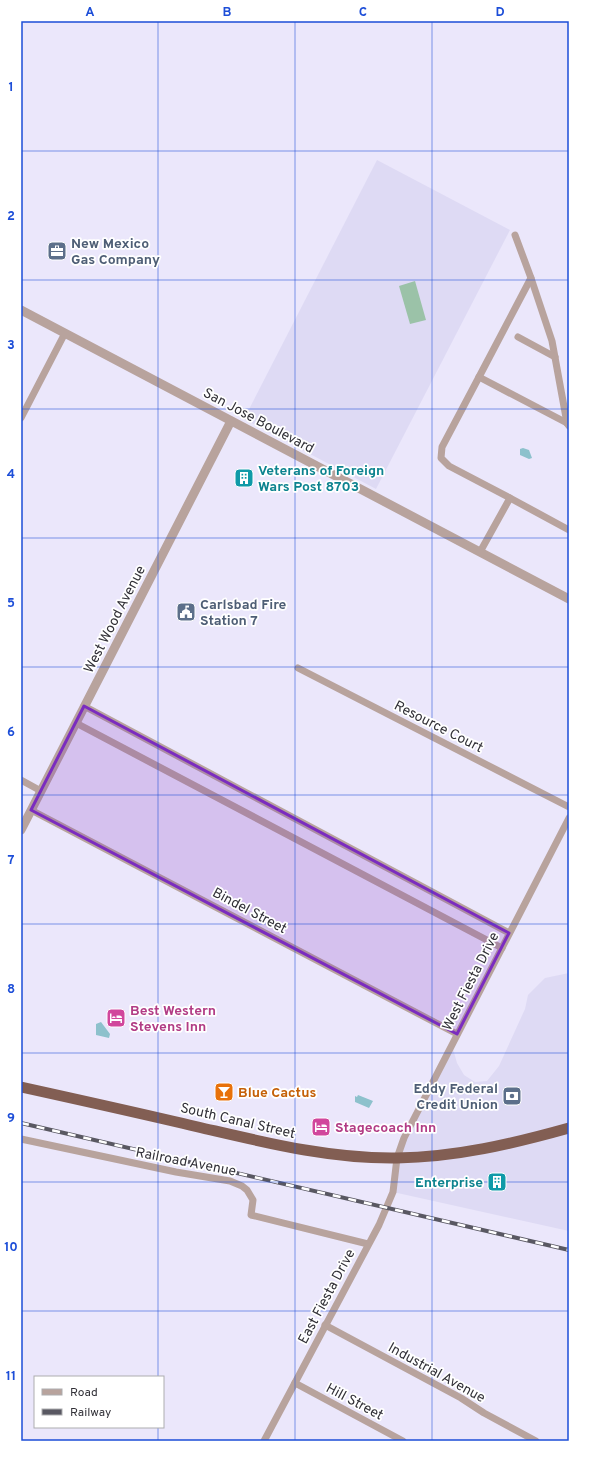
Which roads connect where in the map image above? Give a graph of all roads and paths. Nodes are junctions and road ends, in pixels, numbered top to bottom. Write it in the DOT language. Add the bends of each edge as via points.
graph roads {
  1 [pos="515,235"];
  2 [pos="531,278"];
  3 [pos="21,310"];
  4 [pos="65,333"];
  5 [pos="518,337"];
  6 [pos="555,357"];
  7 [pos="479,377"];
  8 [pos="21,418"];
  9 [pos="231,421"];
  10 [pos="568,424"];
  11 [pos="510,498"];
  12 [pos="569,530"];
  13 [pos="480,552"];
  14 [pos="569,599"];
  15 [pos="298,668"];
  16 [pos="84,706"];
  17 [pos="76,723"];
  18 [pos="21,780"];
  19 [pos="41,791"];
  20 [pos="569,807"];
  21 [pos="31,810"];
  22 [pos="569,818"];
  23 [pos="21,830"];
  24 [pos="509,933"];
  25 [pos="502,948"];
  26 [pos="457,1034"];
  27 [pos="21,1087"];
  28 [pos="569,1128"];
  29 [pos="21,1139"];
  30 [pos="397,1158"];
  31 [pos="368,1244"];
  32 [pos="325,1325"];
  33 [pos="295,1383"];
  34 [pos="264,1441"];
  35 [pos="403,1441"];
  36 [pos="536,1441"];
  1 -- 2 [label="street"];
  2 -- 6 [label="street"];
  2 -- 7 [label="street"];
  3 -- 4 [label="street, San Jose Boulevard"];
  4 -- 8 [label="street"];
  4 -- 9 [label="street, San Jose Boulevard"];
  5 -- 6 [label="street"];
  6 -- 10 [label="street"];
  7 -- 10 [label="street"];
  7 -- 11 [label="street" via="442,447 441,458 449,466"];
  9 -- 13 [label="street, San Jose Boulevard"];
  9 -- 16 [label="street, West Wood Avenue"];
  11 -- 12 [label="street"];
  11 -- 13 [label="street"];
  13 -- 14 [label="street, San Jose Boulevard"];
  15 -- 20 [label="street, Resource Court"];
  16 -- 17 [label="street, West Wood Avenue"];
  16 -- 24 [label="street"];
  17 -- 19 [label="street, West Wood Avenue"];
  17 -- 25 [label="street"];
  18 -- 19 [label="street"];
  19 -- 21 [label="street, West Wood Avenue"];
  21 -- 23 [label="street, West Wood Avenue"];
  21 -- 26 [label="street, Bindel Street"];
  22 -- 24 [label="street, West Fiesta Drive"];
  24 -- 25 [label="street, West Fiesta Drive"];
  25 -- 26 [label="street, West Fiesta Drive"];
  26 -- 30 [label="street, West Fiesta Drive" via="404,1138"];
  27 -- 30 [label="highway, South Canal Street" via="290,1148"];
  28 -- 30 [label="highway, South Canal Street" via="483,1150"];
  29 -- 31 [label="street, Railroad Avenue" via="230,1181 247,1190 253,1200 251,1215"];
  30 -- 31 [label="street, East Fiesta Drive" via="393,1192"];
  31 -- 32 [label="street, East Fiesta Drive"];
  32 -- 33 [label="street, East Fiesta Drive"];
  32 -- 36 [label="street, Industrial Avenue"];
  33 -- 34 [label="street, East Fiesta Drive"];
  33 -- 35 [label="street, Hill Street"];
}
